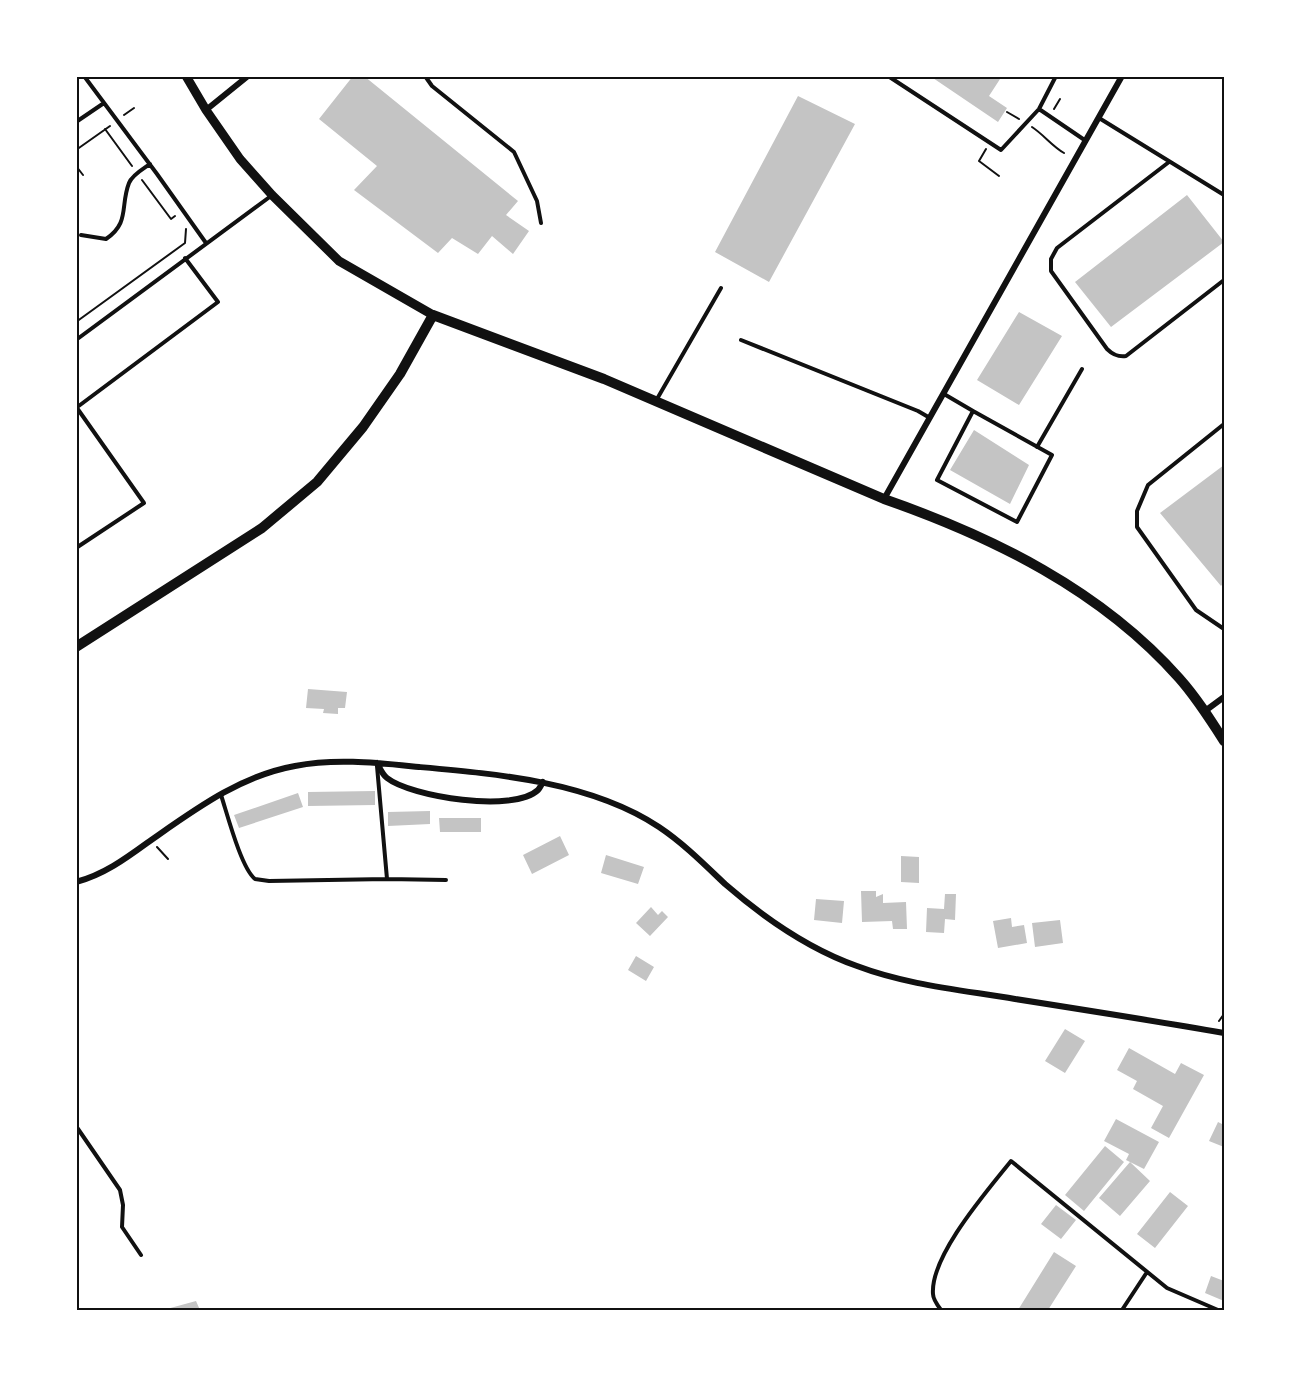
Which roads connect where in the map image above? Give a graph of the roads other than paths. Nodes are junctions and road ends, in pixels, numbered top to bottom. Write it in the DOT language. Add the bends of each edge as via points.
graph roads {
  1 [pos="84,76"];
  2 [pos="92,76"];
  3 [pos="186,76"];
  4 [pos="248,76"];
  5 [pos="424,76"];
  6 [pos="888,76"];
  7 [pos="1056,76"];
  8 [pos="1122,76"];
  9 [pos="90,85"];
  10 [pos="104,103"];
  11 [pos="1039,109"];
  12 [pos="206,110"];
  13 [pos="1099,118"];
  14 [pos="76,123"];
  15 [pos="1087,141"];
  16 [pos="1169,162"];
  17 [pos="150,164"];
  18 [pos="272,195"];
  19 [pos="1224,195"];
  20 [pos="541,224"];
  21 [pos="81,235"];
  22 [pos="206,243"];
  23 [pos="185,258"];
  24 [pos="1224,280"];
  25 [pos="721,288"];
  26 [pos="433,315"];
  27 [pos="76,340"];
  28 [pos="741,340"];
  29 [pos="1082,369"];
  30 [pos="943,394"];
  31 [pos="656,401"];
  32 [pos="77,408"];
  33 [pos="973,411"];
  34 [pos="930,418"];
  35 [pos="1224,424"];
  36 [pos="1037,447"];
  37 [pos="884,499"];
  38 [pos="76,548"];
  39 [pos="1224,629"];
  40 [pos="76,647"];
  41 [pos="1224,697"];
  42 [pos="1205,711"];
  43 [pos="1224,741"];
  44 [pos="377,763"];
  45 [pos="543,782"];
  46 [pos="221,794"];
  47 [pos="387,879"];
  48 [pos="446,880"];
  49 [pos="76,882"];
  50 [pos="1224,1033"];
  51 [pos="76,1126"];
  52 [pos="141,1255"];
  53 [pos="1147,1272"];
  54 [pos="941,1311"];
  55 [pos="1122,1311"];
  56 [pos="1218,1311"];
  1 -- 9 [label="lane"];
  2 -- 9 [label="lane"];
  3 -- 12 [label="street"];
  4 -- 12 [label="street"];
  5 -- 20 [label="lane" via="514,152 537,201"];
  6 -- 11 [label="lane" via="1001,150"];
  7 -- 11 [label="lane"];
  8 -- 13 [label="street"];
  9 -- 10 [label="lane"];
  10 -- 14 [label="lane"];
  10 -- 17 [label="lane"];
  11 -- 15 [label="lane"];
  12 -- 18 [label="street" via="240,159"];
  13 -- 15 [label="street"];
  13 -- 16 [label="lane"];
  15 -- 30 [label="street"];
  16 -- 19 [label="lane"];
  16 -- 24 [label="lane" via="1057,248 1051,259 1051,271 1107,349 1122,356"];
  17 -- 21 [label="lane" via="129,182 123,219 116,233 106,239"];
  17 -- 22 [label="lane"];
  18 -- 22 [label="lane"];
  18 -- 26 [label="street" via="339,261"];
  22 -- 23 [label="lane"];
  23 -- 27 [label="lane"];
  23 -- 32 [label="lane" via="218,302"];
  25 -- 31 [label="lane"];
  26 -- 31 [label="main road"];
  26 -- 40 [label="main road" via="400,374 317,482 262,528"];
  28 -- 34 [label="lane"];
  29 -- 36 [label="lane"];
  30 -- 33 [label="lane"];
  30 -- 34 [label="street"];
  31 -- 37 [label="main road"];
  32 -- 38 [label="lane" via="144,503"];
  33 -- 36 [label="lane"];
  33 -- 36 [label="lane" via="937,480 1017,522 1052,455"];
  34 -- 37 [label="street"];
  35 -- 39 [label="lane" via="1148,485 1137,512 1137,527 1196,610"];
  37 -- 42 [label="main road" via="930,515 1034,563 1113,616 1146,644"];
  41 -- 42 [label="street"];
  42 -- 43 [label="main road"];
  44 -- 45 [label="street"];
  44 -- 45 [label="street" via="388,779 400,785 443,798 476,802 515,799 538,791"];
  44 -- 46 [label="street" via="293,766 261,775"];
  44 -- 47 [label="lane"];
  45 -- 50 [label="street" via="603,800 657,825 727,886 780,925 856,966 919,984"];
  46 -- 47 [label="lane" via="247,870 255,879"];
  46 -- 49 [label="street" via="101,873"];
  47 -- 48 [label="lane"];
  51 -- 52 [label="lane" via="120,1190 122,1227"];
  53 -- 54 [label="lane" via="1011,1161 968,1216 943,1258 933,1295"];
  53 -- 55 [label="lane"];
  53 -- 56 [label="lane" via="1167,1288"];
}
